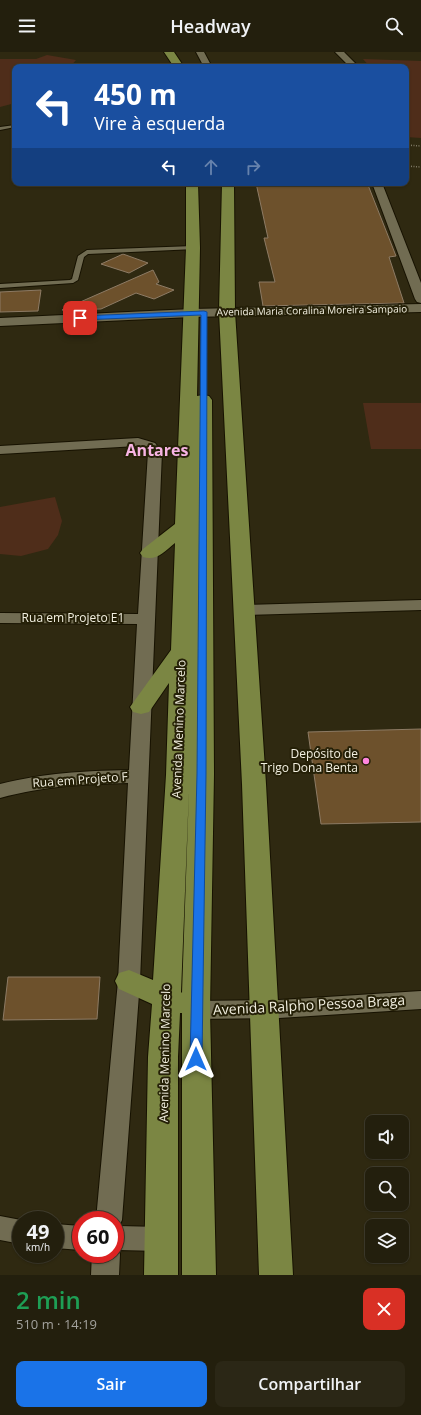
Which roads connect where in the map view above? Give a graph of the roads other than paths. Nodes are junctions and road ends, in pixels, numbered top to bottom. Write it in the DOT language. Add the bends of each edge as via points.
graph roads {
  1 [pos="161,52"];
  2 [pos="168,52"];
  3 [pos="200,52"];
  4 [pos="339,52"];
  5 [pos="169,64"];
  6 [pos="177,64"];
  7 [pos="206,64"];
  8 [pos="352,64"];
  9 [pos="12,126"];
  10 [pos="0,129"];
  11 [pos="193,186"];
  12 [pos="203,186"];
  13 [pos="227,186"];
  14 [pos="379,186"];
  15 [pos="209,251"];
  16 [pos="0,286"];
  17 [pos="421,299"];
  18 [pos="421,308"];
  19 [pos="226,312"];
  20 [pos="198,313"];
  21 [pos="0,322"];
  22 [pos="0,450"];
  23 [pos="185,526"];
  24 [pos="150,553"];
  25 [pos="421,605"];
  26 [pos="244,610"];
  27 [pos="0,618"];
  28 [pos="146,619"];
  29 [pos="182,650"];
  30 [pos="142,707"];
  31 [pos="138,776"];
  32 [pos="0,791"];
  33 [pos="129,981"];
  34 [pos="166,998"];
  35 [pos="421,1000"];
  36 [pos="264,1009"];
  37 [pos="196,1010"];
  38 [pos="110,1211"];
  39 [pos="0,1228"];
  40 [pos="12,1230"];
  41 [pos="124,1238"];
  42 [pos="160,1239"];
  43 [pos="106,1263"];
  44 [pos="105,1275"];
  45 [pos="161,1275"];
  46 [pos="199,1275"];
  47 [pos="276,1275"];
  1 -- 5 [label="main road"];
  2 -- 6 [label="main road"];
  3 -- 7 [label="street"];
  4 -- 8 [label="street"];
  9 -- 10 [label="lane"];
  11 -- 15 [label="main road, Avenida Menino Marcelo"];
  12 -- 15 [label="main road, Avenida Menino Marcelo"];
  13 -- 15 [label="main road"];
  14 -- 17 [label="street"];
  15 -- 16 [label="lane" via="87,252 81,256 75,280 71,282"];
  15 -- 19 [label="main road"];
  15 -- 20 [label="main road, Avenida Menino Marcelo"];
  18 -- 19 [label="street, Avenida Maria Coralina Moreira Sampaio"];
  19 -- 20 [label="street, Avenida Maria Coralina Moreira Sampaio"];
  19 -- 26 [label="main road"];
  20 -- 21 [label="street, Avenida Maria Coralina Moreira Sampaio"];
  20 -- 23 [label="main road, Avenida Menino Marcelo"];
  20 -- 37 [label="main road, Avenida Menino Marcelo" via="202,774"];
  22 -- 24 [label="street" via="131,442 154,448"];
  23 -- 24 [label="main road"];
  23 -- 29 [label="main road, Avenida Menino Marcelo"];
  24 -- 28 [label="street"];
  25 -- 26 [label="street"];
  26 -- 36 [label="main road"];
  27 -- 28 [label="street, Rua em Projeto E1"];
  28 -- 30 [label="street"];
  29 -- 30 [label="main road"];
  29 -- 34 [label="main road, Avenida Menino Marcelo"];
  30 -- 31 [label="street"];
  31 -- 32 [label="street, Rua em Projeto F" via="70,778 31,783"];
  31 -- 33 [label="street"];
  33 -- 34 [label="main road"];
  33 -- 38 [label="street"];
  34 -- 37 [label="main road"];
  34 -- 42 [label="main road, Avenida Menino Marcelo"];
  35 -- 36 [label="street, Avenida Ralpho Pessoa Braga"];
  36 -- 37 [label="street, Avenida Ralpho Pessoa Braga"];
  36 -- 47 [label="main road"];
  37 -- 46 [label="main road, Avenida Menino Marcelo"];
  39 -- 40 [label="street"];
  41 -- 42 [label="street"];
  42 -- 45 [label="main road, Avenida Menino Marcelo"];
  43 -- 44 [label="street"];
}
